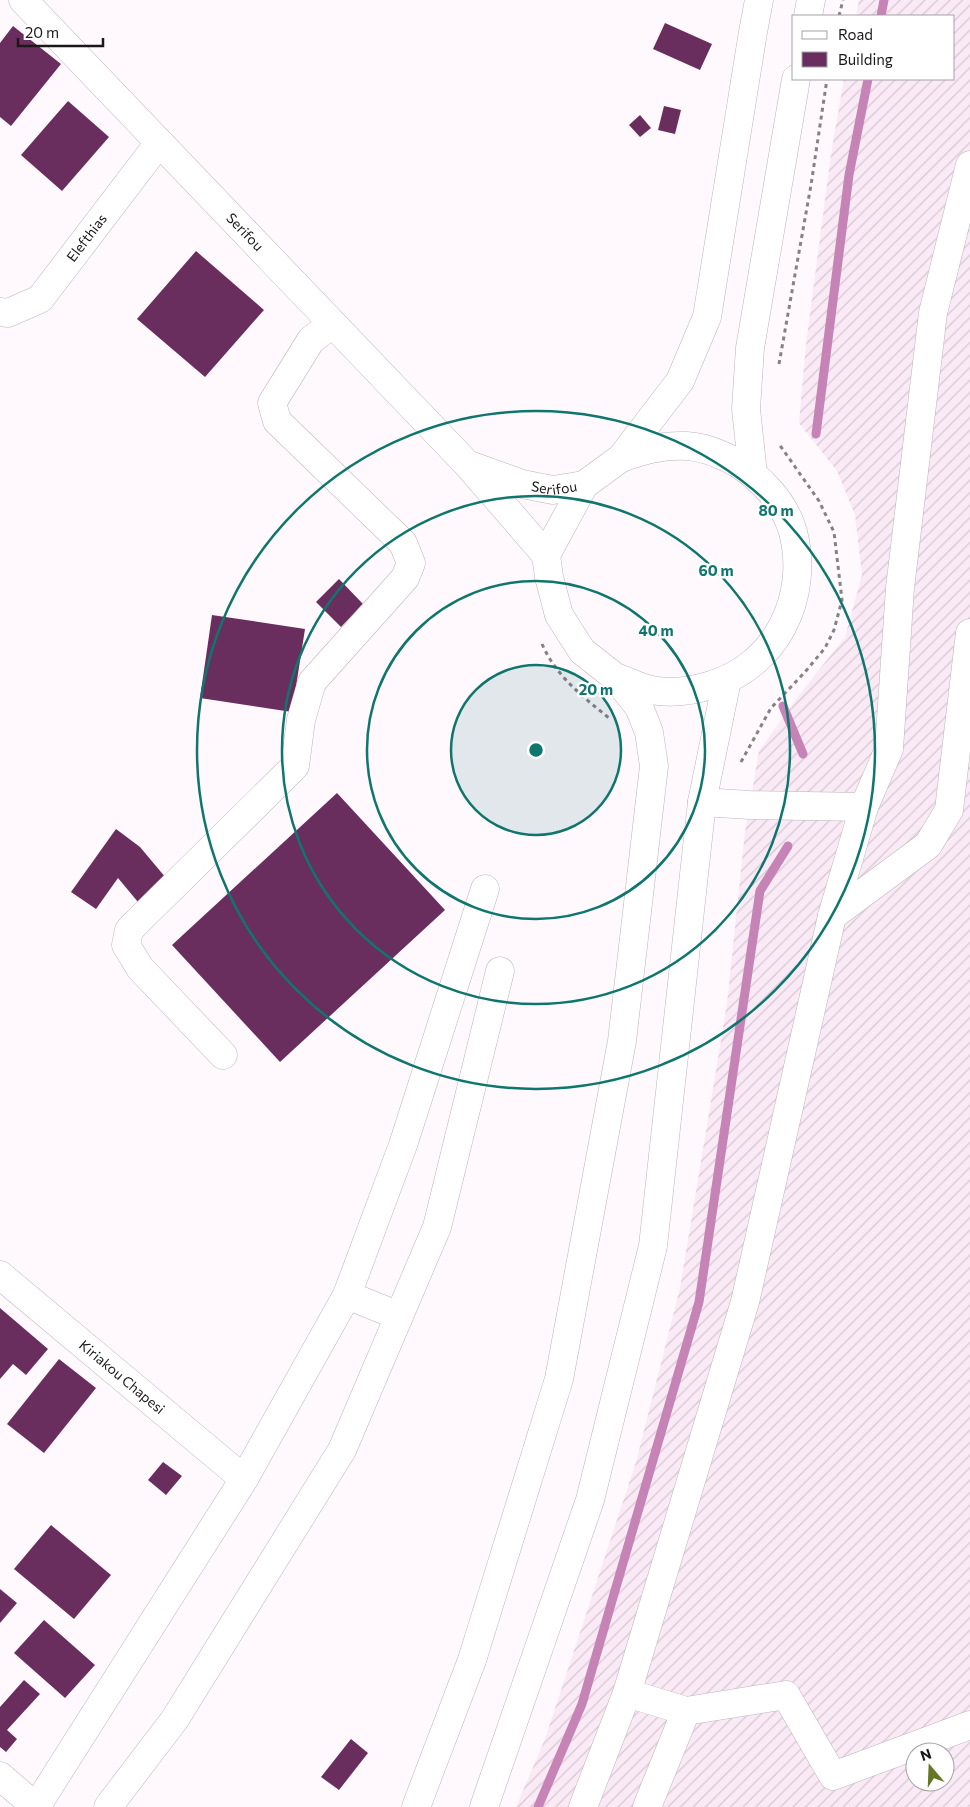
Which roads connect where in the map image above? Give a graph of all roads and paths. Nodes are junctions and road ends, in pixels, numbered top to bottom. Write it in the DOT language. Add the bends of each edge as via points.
graph roads {
  1 [pos="23,0"];
  2 [pos="759,0"];
  3 [pos="811,0"];
  4 [pos="843,0"];
  5 [pos="808,15"];
  6 [pos="839,15"];
  7 [pos="796,80"];
  8 [pos="159,143"];
  9 [pos="970,165"];
  10 [pos="0,312"];
  11 [pos="332,324"];
  12 [pos="621,458"];
  13 [pos="468,465"];
  14 [pos="753,474"];
  15 [pos="584,485"];
  16 [pos="546,555"];
  17 [pos="970,633"];
  18 [pos="540,640"];
  19 [pos="615,677"];
  20 [pos="727,680"];
  21 [pos="610,719"];
  22 [pos="702,802"];
  23 [pos="864,807"];
  24 [pos="485,889"];
  25 [pos="832,916"];
  26 [pos="500,971"];
  27 [pos="222,1055"];
  28 [pos="0,1275"];
  29 [pos="347,1296"];
  30 [pos="399,1316"];
  31 [pos="244,1479"];
  32 [pos="627,1693"];
  33 [pos="686,1711"];
  34 [pos="970,1725"];
  35 [pos="0,1776"];
  36 [pos="36,1807"];
  37 [pos="108,1807"];
  38 [pos="416,1807"];
  39 [pos="484,1807"];
  40 [pos="583,1807"];
  41 [pos="646,1807"];
  1 -- 8 [label="main road, Serifou"];
  2 -- 12 [label="main road" via="707,317 680,381"];
  3 -- 5 [label="main road"];
  4 -- 6 [label="path"];
  7 -- 14 [label="main road" via="750,348 746,409"];
  8 -- 10 [label="main road, Elefthias" via="40,300 8,313"];
  8 -- 11 [label="main road, Serifou"];
  9 -- 23 [label="main road" via="933,313 900,588 889,749"];
  11 -- 13 [label="main road, Serifou"];
  11 -- 27 [label="main road" via="311,340 276,394 272,403 277,421 403,543 410,563 405,578 312,682 301,720 296,766 129,930 126,945 140,968"];
  12 -- 14 [label="main road" via="654,447 689,446 723,455"];
  12 -- 15 [label="main road"];
  13 -- 15 [label="main road, Serifou" via="522,484 553,490"];
  13 -- 16 [label="main road, Serifou"];
  14 -- 20 [label="main road" via="777,500 792,531 798,566 794,601 779,634 756,661"];
  15 -- 16 [label="main road"];
  16 -- 19 [label="main road" via="548,578 559,615 582,651"];
  17 -- 25 [label="main road" via="949,810 928,844"];
  18 -- 21 [label="path" via="548,658 576,692"];
  19 -- 20 [label="main road" via="652,690 680,691"];
  19 -- 38 [label="main road" via="639,707 649,732 654,766 622,1041 559,1379 472,1660"];
  20 -- 22 [label="main road"];
  22 -- 23 [label="main road"];
  22 -- 39 [label="main road" via="653,1246 590,1500"];
  23 -- 25 [label="main road"];
  24 -- 29 [label="main road" via="403,1145"];
  25 -- 32 [label="main road" via="745,1302"];
  26 -- 30 [label="main road" via="437,1227"];
  28 -- 31 [label="main road, Kiriakou Chapesi"];
  29 -- 30 [label="main road"];
  29 -- 31 [label="main road"];
  30 -- 37 [label="main road" via="342,1450 175,1719"];
  31 -- 36 [label="main road"];
  32 -- 33 [label="main road"];
  32 -- 40 [label="main road"];
  33 -- 34 [label="main road" via="786,1695 833,1776"];
  33 -- 41 [label="main road"];
  35 -- 36 [label="main road"];
}
